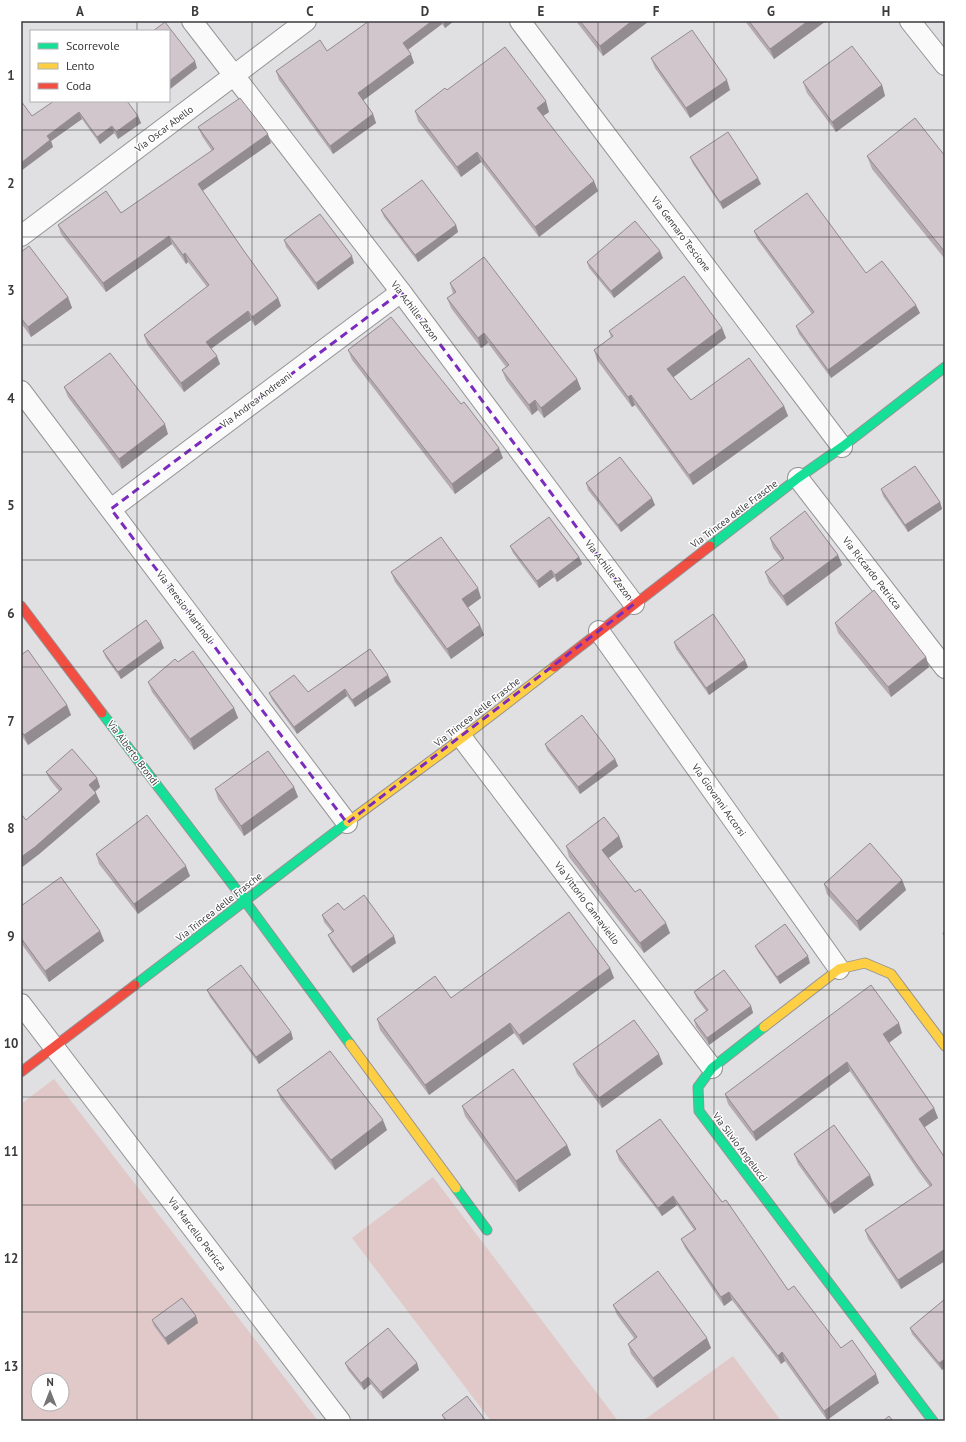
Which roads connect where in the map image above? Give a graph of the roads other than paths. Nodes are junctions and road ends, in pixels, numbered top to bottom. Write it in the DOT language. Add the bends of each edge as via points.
graph roads {
  1 [pos="192,21"];
  2 [pos="306,21"];
  3 [pos="520,21"];
  4 [pos="910,21"];
  5 [pos="945,65"];
  6 [pos="234,75"];
  7 [pos="21,236"];
  8 [pos="401,292"];
  9 [pos="945,367"];
  10 [pos="21,391"];
  11 [pos="842,447"];
  12 [pos="798,478"];
  13 [pos="111,509"];
  14 [pos="634,604"];
  15 [pos="21,606"];
  16 [pos="599,631"];
  17 [pos="945,668"];
  18 [pos="462,738"];
  19 [pos="347,823"];
  20 [pos="245,901"];
  21 [pos="839,969"];
  22 [pos="21,1004"];
  23 [pos="945,1046"];
  24 [pos="54,1048"];
  25 [pos="712,1068"];
  26 [pos="21,1072"];
  27 [pos="487,1230"];
  28 [pos="340,1421"];
  29 [pos="933,1421"];
  1 -- 6 [label="street, Via Achille Zezon"];
  2 -- 6 [label="street, Via Oscar Abello"];
  3 -- 11 [label="street, Via Gennaro Tescione"];
  4 -- 5 [label="street"];
  6 -- 7 [label="street, Via Oscar Abello"];
  6 -- 8 [label="street, Via Achille Zezon"];
  8 -- 13 [label="street, Via Andrea Andreani"];
  8 -- 14 [label="street, Via Achille Zezon"];
  9 -- 11 [label="street, Via Trincea delle Frasche"];
  10 -- 13 [label="street, Via Teresio Martinoli"];
  11 -- 12 [label="street, Via Trincea delle Frasche"];
  12 -- 14 [label="street, Via Trincea delle Frasche"];
  12 -- 17 [label="street, Via Riccardo Petricca"];
  13 -- 19 [label="street, Via Teresio Martinoli"];
  14 -- 16 [label="street, Via Trincea delle Frasche"];
  15 -- 20 [label="street, Via Alberto Brondi"];
  16 -- 18 [label="street, Via Trincea delle Frasche"];
  16 -- 21 [label="street, Via Giovanni Accorsi"];
  18 -- 19 [label="street, Via Trincea delle Frasche"];
  18 -- 25 [label="street, Via Vittorio Cannaviello"];
  19 -- 20 [label="street, Via Trincea delle Frasche"];
  20 -- 24 [label="street, Via Trincea delle Frasche"];
  20 -- 27 [label="street, Via Alberto Brondi"];
  21 -- 23 [label="street, Via Silvio Angelucci" via="865,963 890,974"];
  21 -- 25 [label="street, Via Silvio Angelucci"];
  22 -- 24 [label="street"];
  24 -- 26 [label="street, Via Trincea delle Frasche"];
  24 -- 28 [label="street, Via Marcello Petricca"];
  25 -- 29 [label="street, Via Silvio Angelucci" via="698,1087 700,1111"];
}
